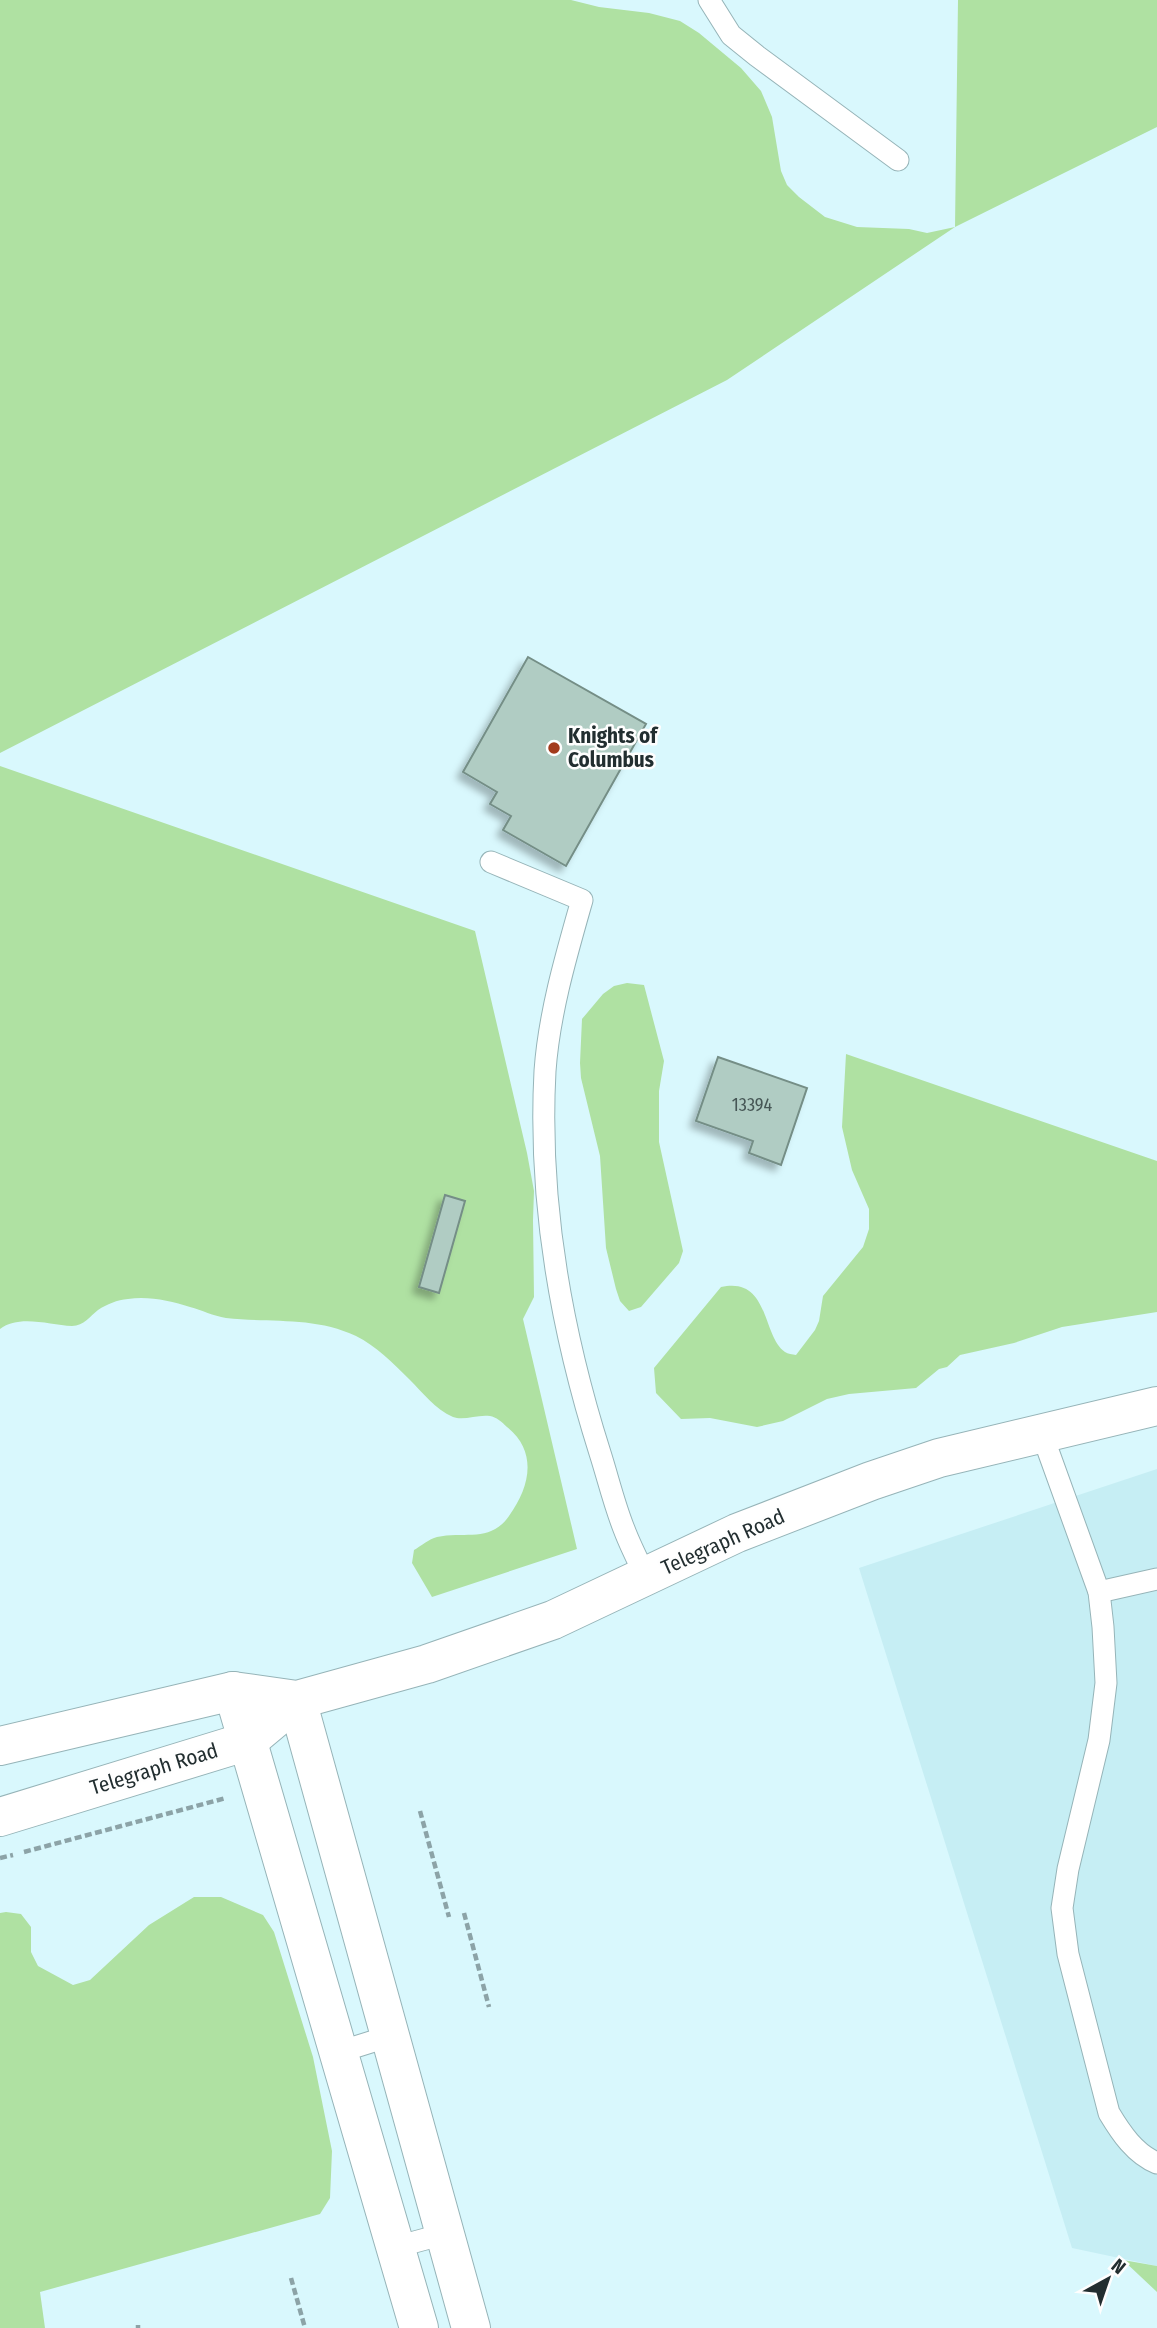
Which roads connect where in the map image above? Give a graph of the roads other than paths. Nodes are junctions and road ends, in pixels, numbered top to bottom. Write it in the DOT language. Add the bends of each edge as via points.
graph roads {
  1 [pos="709,0"];
  2 [pos="898,160"];
  3 [pos="491,862"];
  4 [pos="1157,1406"];
  5 [pos="1042,1434"];
  6 [pos="646,1577"];
  7 [pos="1157,1579"];
  8 [pos="1099,1592"];
  9 [pos="233,1691"];
  10 [pos="297,1700"];
  11 [pos="248,1741"];
  12 [pos="0,1746"];
  13 [pos="0,1817"];
  14 [pos="390,2036"];
  15 [pos="339,2052"];
  16 [pos="1157,2163"];
  17 [pos="444,2234"];
  18 [pos="396,2248"];
  19 [pos="419,2328"];
  20 [pos="471,2328"];
  1 -- 2 [label="lane" via="740,42"];
  3 -- 6 [label="lane" via="582,900 545,1070 548,1206 567,1338 624,1530"];
  4 -- 5 [label="main road, Telegraph Road"];
  5 -- 6 [label="main road, Telegraph Road" via="939,1458 872,1481 737,1533"];
  5 -- 8 [label="lane"];
  6 -- 10 [label="main road, Telegraph Road" via="553,1620 427,1664"];
  7 -- 8 [label="lane"];
  8 -- 16 [label="lane" via="1106,1683 1101,1729 1062,1908 1068,1954 1109,2113 1144,2158"];
  9 -- 10 [label="main road, Telegraph Road"];
  9 -- 11 [label="main road"];
  9 -- 12 [label="main road, Telegraph Road"];
  10 -- 11 [label="main road, Telegraph Road"];
  10 -- 14 [label="main road"];
  11 -- 13 [label="main road, Telegraph Road"];
  11 -- 15 [label="main road"];
  14 -- 15 [label="lane"];
  14 -- 17 [label="main road"];
  15 -- 18 [label="main road"];
  17 -- 18 [label="lane"];
  17 -- 20 [label="main road"];
  18 -- 19 [label="main road"];
}
